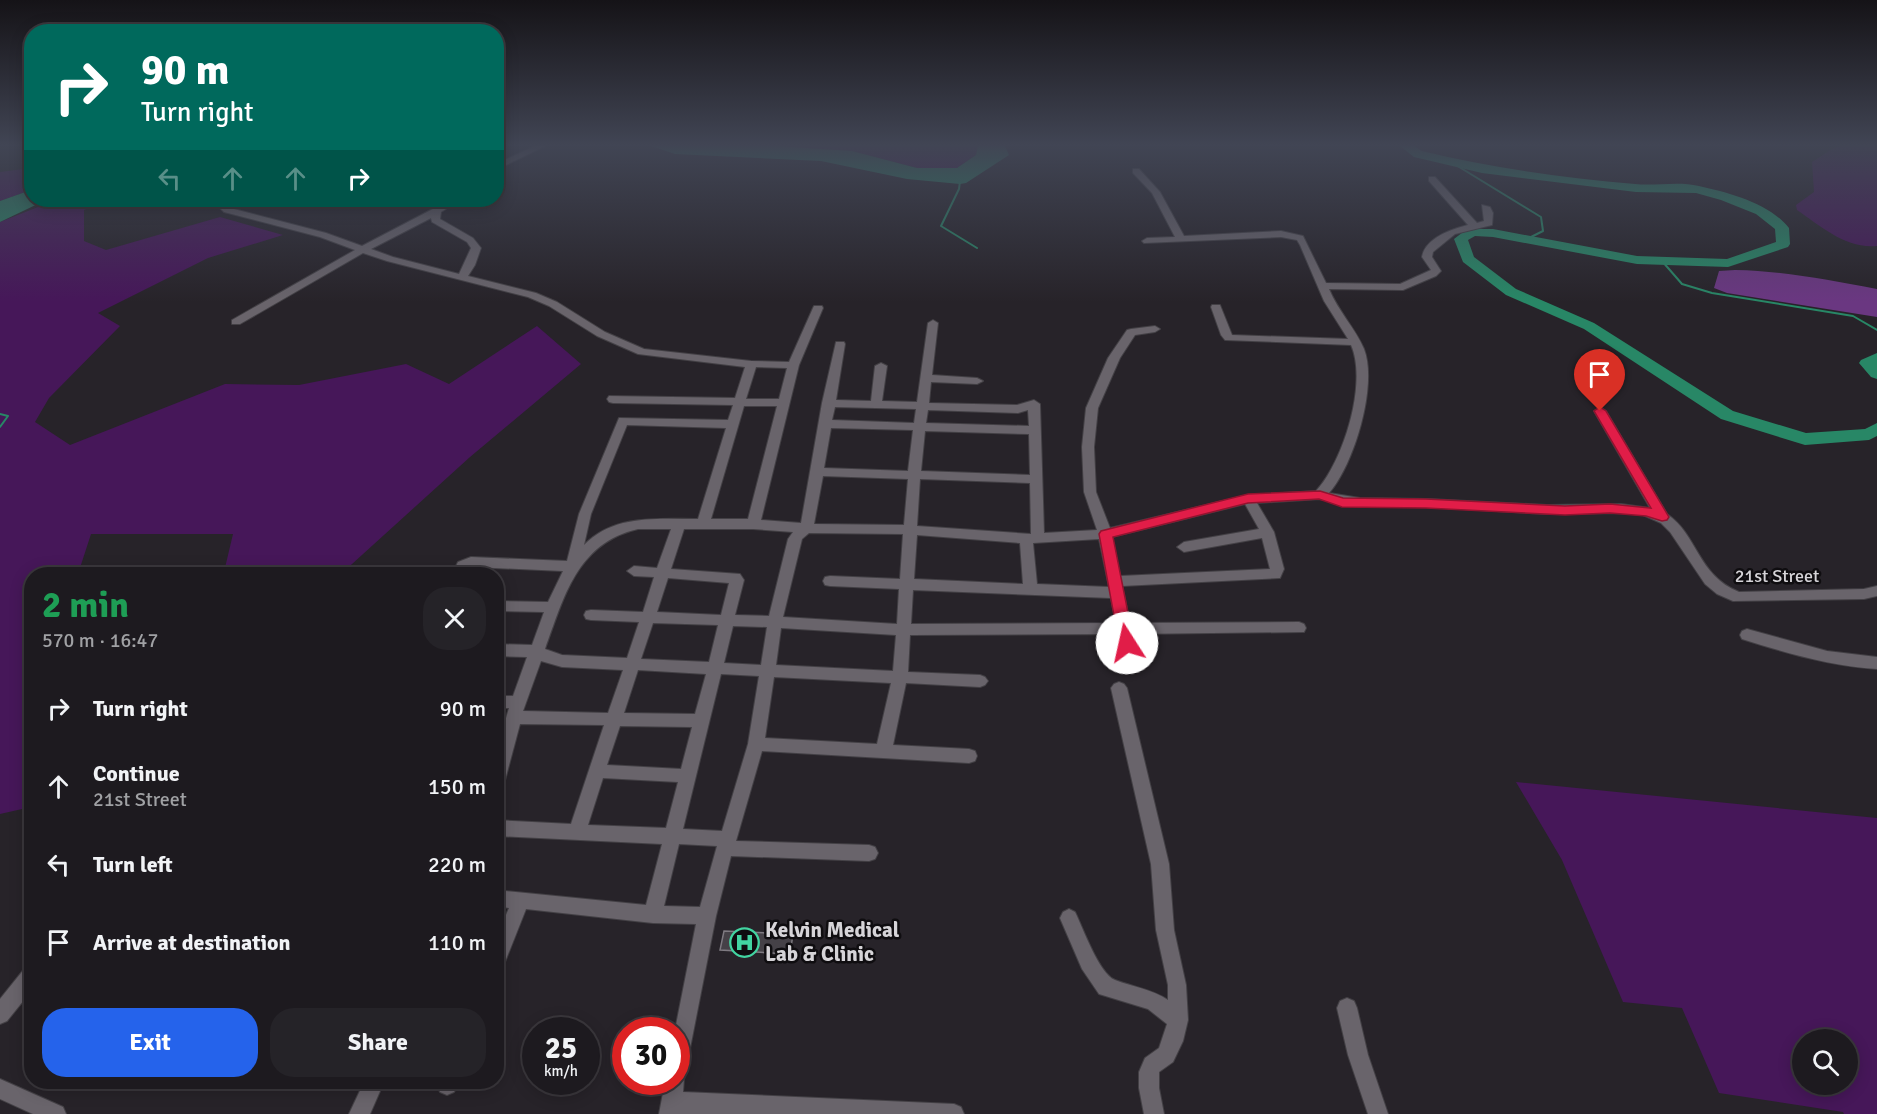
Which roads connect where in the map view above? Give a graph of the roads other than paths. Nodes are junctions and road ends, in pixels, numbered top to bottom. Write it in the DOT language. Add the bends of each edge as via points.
graph roads {
  1 [pos="1158,198"];
  2 [pos="1451,198"];
  3 [pos="224,207"];
  4 [pos="444,207"];
  5 [pos="1485,207"];
  6 [pos="437,211"];
  7 [pos="1475,226"];
  8 [pos="1181,240"];
  9 [pos="1147,241"];
  10 [pos="363,249"];
  11 [pos="462,277"];
  12 [pos="1323,286"];
  13 [pos="1216,307"];
  14 [pos="818,308"];
  15 [pos="236,322"];
  16 [pos="933,323"];
  17 [pos="1155,329"];
  18 [pos="1356,342"];
  19 [pos="840,344"];
  20 [pos="751,363"];
  21 [pos="793,365"];
  22 [pos="881,366"];
  23 [pos="925,378"];
  24 [pos="977,381"];
  25 [pos="613,399"];
  26 [pos="739,402"];
  27 [pos="784,403"];
  28 [pos="828,403"];
  29 [pos="876,405"];
  30 [pos="922,406"];
  31 [pos="1600,411"];
  32 [pos="732,424"];
  33 [pos="825,424"];
  34 [pos="920,426"];
  35 [pos="1035,430"];
  36 [pos="816,472"];
  37 [pos="915,475"];
  38 [pos="1035,479"];
  39 [pos="1320,495"];
  40 [pos="1248,499"];
  41 [pos="1662,517"];
  42 [pos="679,523"];
  43 [pos="703,523"];
  44 [pos="753,524"];
  45 [pos="807,528"];
  46 [pos="912,530"];
  47 [pos="1267,532"];
  48 [pos="1105,534"];
  49 [pos="1032,539"];
  50 [pos="1184,547"];
  51 [pos="462,567"];
  52 [pos="572,567"];
  53 [pos="634,571"];
  54 [pos="662,574"];
  55 [pos="830,581"];
  56 [pos="908,583"];
  57 [pos="1117,587"];
  58 [pos="1030,589"];
  59 [pos="1877,591"];
  60 [pos="504,606"];
  61 [pos="553,607"];
  62 [pos="591,615"];
  63 [pos="648,618"];
  64 [pos="727,621"];
  65 [pos="775,622"];
  66 [pos="1299,628"];
  67 [pos="903,630"];
  68 [pos="1748,635"];
  69 [pos="1125,636"];
  70 [pos="504,650"];
  71 [pos="536,651"];
  72 [pos="1877,663"];
  73 [pos="633,664"];
  74 [pos="717,668"];
  75 [pos="768,670"];
  76 [pos="900,676"];
  77 [pos="980,681"];
  78 [pos="1119,688"];
  79 [pos="504,705"];
  80 [pos="516,709"];
  81 [pos="614,719"];
  82 [pos="703,721"];
  83 [pos="756,744"];
  84 [pos="884,749"];
  85 [pos="504,754"];
  86 [pos="969,756"];
  87 [pos="597,771"];
  88 [pos="688,776"];
  89 [pos="504,828"];
  90 [pos="577,831"];
  91 [pos="673,836"];
  92 [pos="726,844"];
  93 [pos="869,853"];
  94 [pos="504,899"];
  95 [pos="521,900"];
  96 [pos="653,914"];
  97 [pos="707,916"];
  98 [pos="1069,918"];
  99 [pos="504,941"];
  100 [pos="24,985"];
  101 [pos="1347,1008"];
  102 [pos="0,1014"];
  103 [pos="687,1017"];
  104 [pos="1178,1020"];
  105 [pos="0,1089"];
  106 [pos="371,1089"];
  107 [pos="670,1108"];
  108 [pos="56,1114"];
  109 [pos="360,1114"];
  110 [pos="954,1114"];
  111 [pos="1154,1114"];
  112 [pos="1378,1114"];
  1 -- 8 [label="street"];
  2 -- 7 [label="street"];
  3 -- 10 [label="street"];
  4 -- 6 [label="street"];
  5 -- 7 [label="street" via="1489,223"];
  6 -- 10 [label="street"];
  6 -- 11 [label="street" via="435,220 470,240 476,248"];
  7 -- 12 [label="street" via="1452,232 1428,252 1427,257 1437,271 1426,279 1409,281 1403,287"];
  8 -- 9 [label="street"];
  8 -- 12 [label="street" via="1294,235 1310,252"];
  10 -- 11 [label="street"];
  10 -- 15 [label="street"];
  11 -- 20 [label="street" via="543,299 602,334 642,352"];
  12 -- 18 [label="street"];
  13 -- 18 [label="street" via="1229,338"];
  14 -- 21 [label="street"];
  16 -- 23 [label="street"];
  17 -- 48 [label="street" via="1131,332 1114,358 1092,408 1088,447 1090,492"];
  18 -- 39 [label="street" via="1364,379 1354,424 1335,475"];
  19 -- 28 [label="street"];
  20 -- 21 [label="street"];
  20 -- 26 [label="street"];
  21 -- 27 [label="street"];
  22 -- 29 [label="street"];
  23 -- 24 [label="street"];
  23 -- 30 [label="street"];
  25 -- 26 [label="street"];
  26 -- 27 [label="street"];
  26 -- 32 [label="street"];
  27 -- 44 [label="street"];
  28 -- 29 [label="street"];
  28 -- 33 [label="street"];
  29 -- 30 [label="street"];
  30 -- 34 [label="street"];
  30 -- 35 [label="street" via="1018,409 1034,404"];
  31 -- 41 [label="street"];
  32 -- 43 [label="street"];
  32 -- 52 [label="street" via="623,421 585,514"];
  33 -- 34 [label="street"];
  33 -- 36 [label="street"];
  34 -- 35 [label="street"];
  34 -- 37 [label="street"];
  35 -- 38 [label="street"];
  36 -- 37 [label="street"];
  36 -- 45 [label="street"];
  37 -- 38 [label="street"];
  37 -- 46 [label="street"];
  38 -- 49 [label="street"];
  39 -- 40 [label="street"];
  39 -- 41 [label="street" via="1342,503 1610,509"];
  40 -- 47 [label="street"];
  40 -- 48 [label="street"];
  41 -- 59 [label="street, 21st Street" via="1710,583 1724,594 1738,597"];
  42 -- 43 [label="street"];
  42 -- 52 [label="street" via="617,529 592,544"];
  42 -- 54 [label="street"];
  43 -- 44 [label="street"];
  44 -- 45 [label="street"];
  45 -- 46 [label="street"];
  45 -- 65 [label="street" via="795,539"];
  46 -- 49 [label="street"];
  46 -- 56 [label="street"];
  47 -- 50 [label="street"];
  47 -- 57 [label="street" via="1275,574"];
  48 -- 49 [label="street"];
  48 -- 57 [label="street"];
  49 -- 58 [label="street"];
  51 -- 52 [label="street" via="471,562"];
  52 -- 61 [label="street"];
  53 -- 54 [label="street"];
  54 -- 63 [label="street"];
  54 -- 64 [label="street" via="735,578"];
  55 -- 56 [label="street"];
  56 -- 58 [label="street"];
  56 -- 67 [label="street"];
  57 -- 58 [label="street"];
  57 -- 69 [label="street"];
  60 -- 61 [label="street"];
  61 -- 71 [label="street"];
  62 -- 63 [label="street"];
  63 -- 64 [label="street"];
  63 -- 73 [label="street"];
  64 -- 65 [label="street"];
  64 -- 74 [label="street"];
  65 -- 67 [label="street"];
  65 -- 75 [label="street"];
  66 -- 69 [label="street"];
  67 -- 69 [label="street"];
  67 -- 76 [label="street"];
  68 -- 72 [label="street" via="1817,657"];
  70 -- 71 [label="street"];
  71 -- 73 [label="street" via="562,661"];
  71 -- 80 [label="street"];
  73 -- 74 [label="street"];
  73 -- 81 [label="street"];
  74 -- 75 [label="street"];
  74 -- 82 [label="street"];
  75 -- 76 [label="street"];
  75 -- 83 [label="street"];
  76 -- 77 [label="street"];
  76 -- 84 [label="street"];
  78 -- 104 [label="street" via="1160,864 1165,930 1177,985"];
  79 -- 80 [label="street"];
  80 -- 81 [label="street"];
  80 -- 85 [label="street"];
  81 -- 82 [label="street"];
  81 -- 87 [label="street"];
  82 -- 88 [label="street"];
  83 -- 84 [label="street"];
  83 -- 92 [label="street"];
  84 -- 86 [label="street"];
  87 -- 88 [label="street"];
  87 -- 90 [label="street"];
  88 -- 91 [label="street"];
  89 -- 90 [label="street"];
  90 -- 91 [label="street"];
  91 -- 92 [label="street"];
  91 -- 96 [label="street"];
  92 -- 93 [label="street"];
  92 -- 97 [label="street"];
  94 -- 95 [label="street"];
  95 -- 96 [label="street"];
  95 -- 99 [label="street"];
  96 -- 97 [label="street"];
  97 -- 103 [label="street"];
  98 -- 104 [label="street" via="1089,963 1106,987 1153,1001"];
  100 -- 102 [label="street"];
  101 -- 112 [label="street"];
  104 -- 111 [label="street" via="1166,1055 1149,1067"];
  105 -- 108 [label="street"];
  106 -- 109 [label="street"];
  107 -- 110 [label="street"];
}
